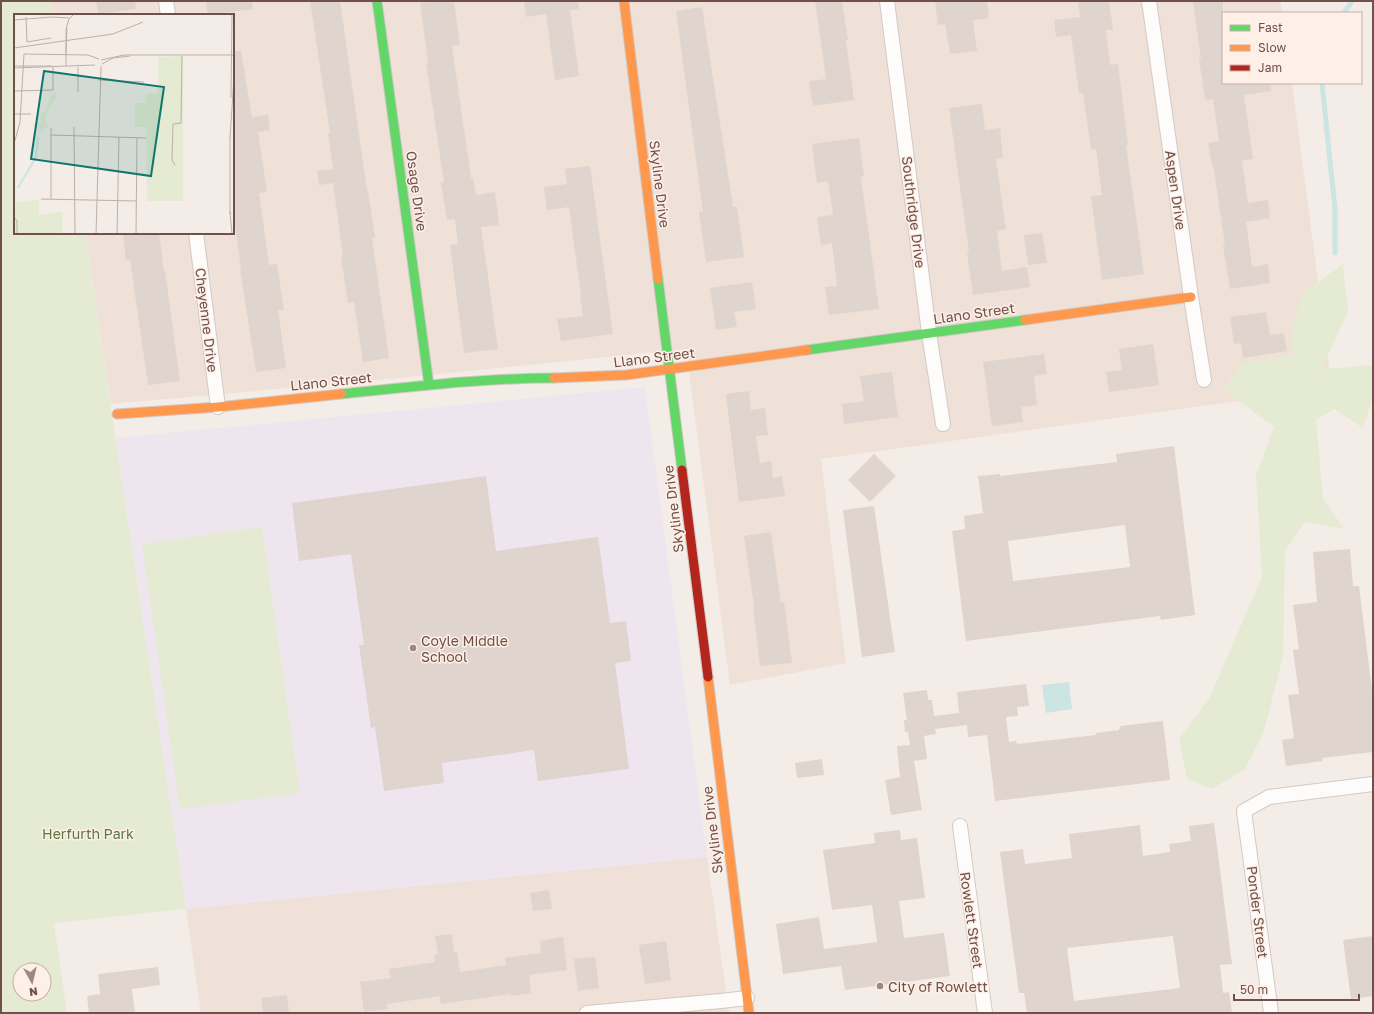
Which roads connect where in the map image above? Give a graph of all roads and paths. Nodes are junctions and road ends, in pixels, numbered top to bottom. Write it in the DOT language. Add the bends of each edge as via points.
graph roads {
  1 [pos="166,1"];
  2 [pos="378,1"];
  3 [pos="624,1"];
  4 [pos="887,1"];
  5 [pos="1149,1"];
  6 [pos="168,14"];
  7 [pos="196,234"];
  8 [pos="1191,297"];
  9 [pos="929,333"];
  10 [pos="670,369"];
  11 [pos="1204,380"];
  12 [pos="429,385"];
  13 [pos="218,406"];
  14 [pos="116,414"];
  15 [pos="943,424"];
  16 [pos="1373,784"];
  17 [pos="960,826"];
  18 [pos="747,998"];
  19 [pos="587,1013"];
  20 [pos="749,1013"];
  21 [pos="985,1013"];
  22 [pos="1271,1013"];
  1 -- 6 [label="street"];
  2 -- 12 [label="street, Osage Drive"];
  3 -- 10 [label="street, Skyline Drive"];
  4 -- 9 [label="street, Southridge Drive"];
  5 -- 8 [label="street, Aspen Drive"];
  7 -- 13 [label="street, Cheyenne Drive"];
  8 -- 9 [label="street, Llano Street"];
  8 -- 11 [label="street, Aspen Drive"];
  9 -- 10 [label="street, Llano Street"];
  9 -- 15 [label="street, Southridge Drive"];
  10 -- 12 [label="street, Llano Street" via="626,375 516,378"];
  10 -- 18 [label="street, Skyline Drive"];
  12 -- 13 [label="street, Llano Street"];
  13 -- 14 [label="street, Llano Street"];
  16 -- 22 [label="street, Ponder Street" via="1269,797 1244,811"];
  17 -- 21 [label="street, Rowlett Street"];
  18 -- 19 [label="street"];
  18 -- 20 [label="street, Skyline Drive"];
}
